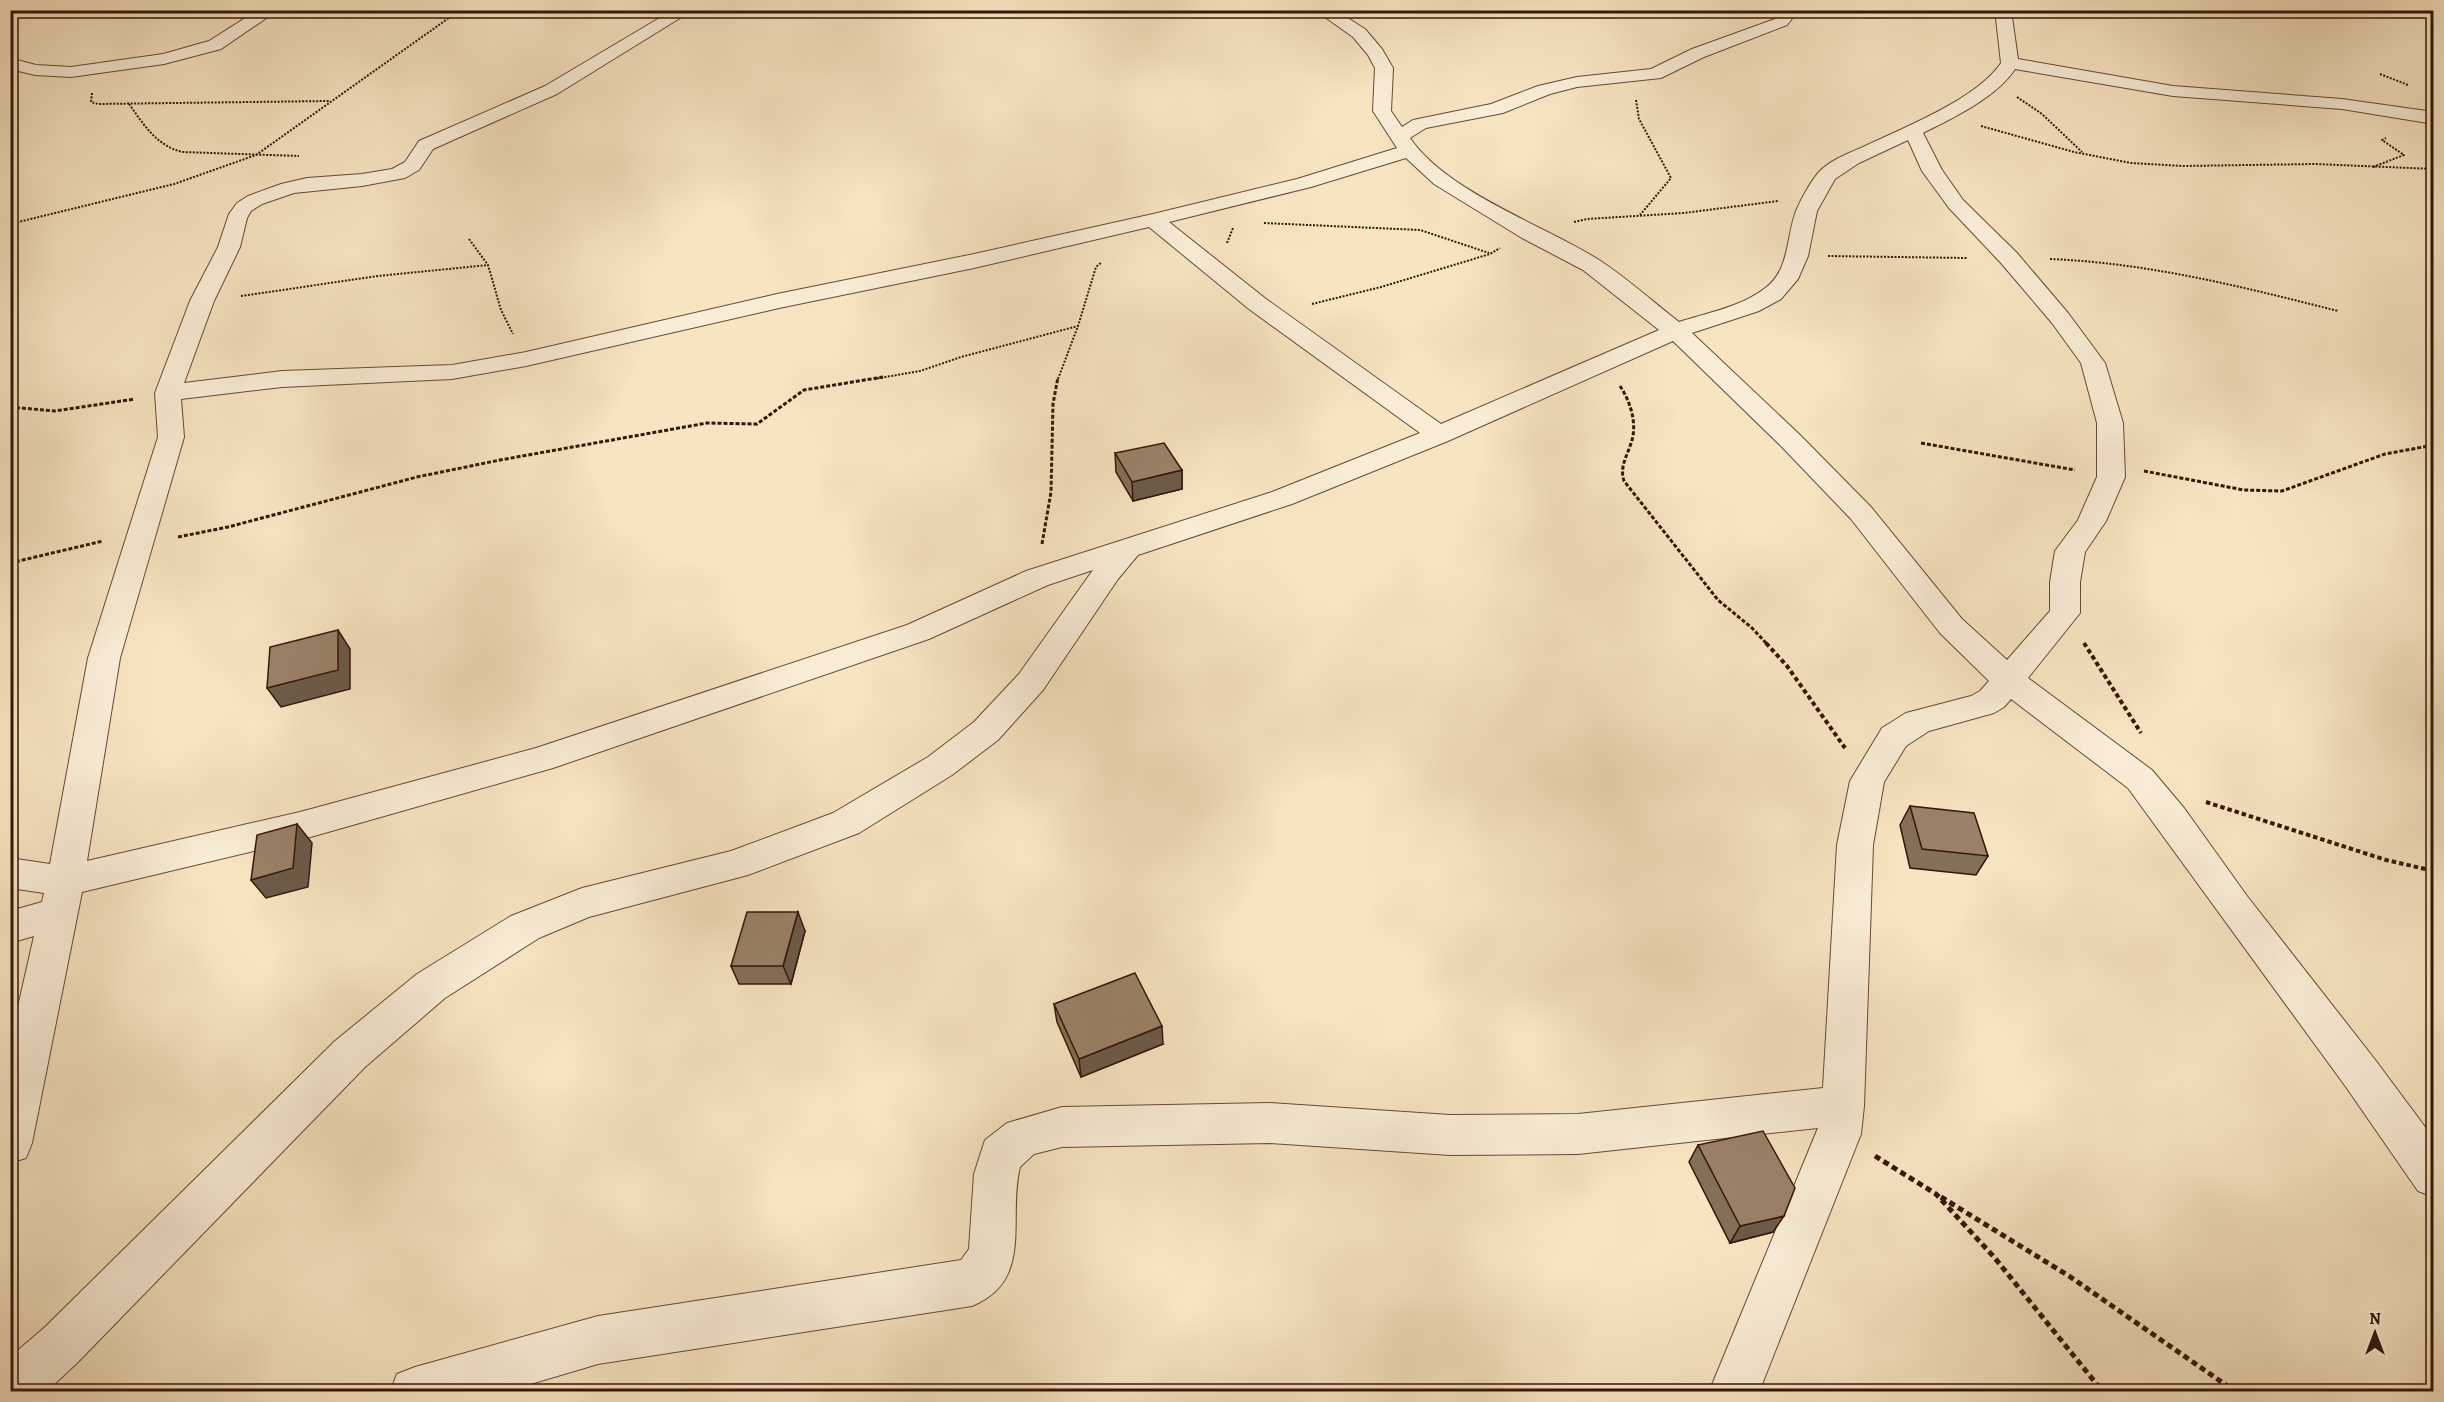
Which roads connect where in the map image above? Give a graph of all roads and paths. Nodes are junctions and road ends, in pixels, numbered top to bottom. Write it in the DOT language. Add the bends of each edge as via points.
graph roads {
  1 [pos="270,10"];
  2 [pos="460,10"];
  3 [pos="685,10"];
  4 [pos="1323,10"];
  5 [pos="1787,10"];
  6 [pos="2003,10"];
  7 [pos="10,63"];
  8 [pos="100,68"];
  9 [pos="2005,71"];
  10 [pos="1647,76"];
  11 [pos="330,101"];
  12 [pos="129,104"];
  13 [pos="1943,116"];
  14 [pos="2433,118"];
  15 [pos="1913,131"];
  16 [pos="2393,135"];
  17 [pos="1403,144"];
  18 [pos="2083,154"];
  19 [pos="256,155"];
  20 [pos="303,156"];
  21 [pos="2370,168"];
  22 [pos="2433,169"];
  23 [pos="1827,175"];
  24 [pos="1640,215"];
  25 [pos="1148,221"];
  26 [pos="1256,223"];
  27 [pos="10,224"];
  28 [pos="1530,233"];
  29 [pos="469,239"];
  30 [pos="1490,254"];
  31 [pos="1797,256"];
  32 [pos="2009,258"];
  33 [pos="488,265"];
  34 [pos="202,301"];
  35 [pos="2338,310"];
  36 [pos="1273,314"];
  37 [pos="1078,326"];
  38 [pos="1676,331"];
  39 [pos="526,359"];
  40 [pos="1605,364"];
  41 [pos="168,393"];
  42 [pos="10,407"];
  43 [pos="1439,435"];
  44 [pos="1921,443"];
  45 [pos="2433,445"];
  46 [pos="2111,471"];
  47 [pos="140,538"];
  48 [pos="1131,545"];
  49 [pos="10,563"];
  50 [pos="1036,578"];
  51 [pos="2065,613"];
  52 [pos="2008,680"];
  53 [pos="2144,738"];
  54 [pos="1867,781"];
  55 [pos="2202,801"];
  56 [pos="2433,871"];
  57 [pos="10,873"];
  58 [pos="61,897"];
  59 [pos="10,927"];
  60 [pos="1841,1120"];
  61 [pos="10,1143"];
  62 [pos="2433,1176"];
  63 [pos="1936,1194"];
  64 [pos="10,1390"];
  65 [pos="415,1392"];
  66 [pos="1734,1392"];
  67 [pos="2103,1392"];
  68 [pos="2236,1392"];
  1 -- 8 [label="street" via="216,45 164,59"];
  2 -- 11 [label="path"];
  3 -- 34 [label="street" via="551,90 426,145 412,166 398,174 307,184 255,200 236,218 229,247"];
  4 -- 17 [label="street" via="1359,33 1376,53 1384,68 1382,111"];
  5 -- 10 [label="street" via="1781,22"];
  6 -- 9 [label="street"];
  7 -- 8 [label="street" via="52,72"];
  8 -- 12 [label="path" via="92,86 91,102"];
  9 -- 13 [label="street"];
  9 -- 14 [label="street" via="2173,91 2342,104"];
  9 -- 18 [label="path" via="2014,94 2042,114"];
  10 -- 17 [label="street" via="1588,80 1555,87 1496,110 1420,124"];
  10 -- 24 [label="path" via="1636,89 1635,104 1671,178"];
  11 -- 12 [label="path"];
  11 -- 19 [label="path"];
  12 -- 19 [label="path" via="168,150"];
  13 -- 15 [label="street"];
  13 -- 18 [label="path"];
  15 -- 23 [label="street"];
  15 -- 32 [label="street" via="1932,171 1956,204"];
  16 -- 21 [label="path" via="2382,140 2404,155"];
  17 -- 25 [label="street" via="1314,180"];
  17 -- 28 [label="street" via="1441,180"];
  18 -- 21 [label="path" via="2175,166 2315,164"];
  19 -- 20 [label="path"];
  19 -- 27 [label="path" via="174,184"];
  21 -- 22 [label="path"];
  23 -- 24 [label="path" via="1780,200"];
  23 -- 31 [label="street" via="1807,211"];
  24 -- 28 [label="path" via="1587,219"];
  25 -- 36 [label="street"];
  25 -- 37 [label="path" via="1096,267"];
  25 -- 39 [label="street"];
  26 -- 30 [label="path" via="1420,230"];
  28 -- 30 [label="path"];
  28 -- 38 [label="street" via="1591,265"];
  29 -- 33 [label="path"];
  30 -- 36 [label="path"];
  31 -- 32 [label="path"];
  31 -- 38 [label="street" via="1787,279 1773,294 1751,306"];
  32 -- 35 [label="path" via="2115,262"];
  32 -- 46 [label="street" via="2093,363 2110,423"];
  33 -- 34 [label="path"];
  33 -- 39 [label="path" via="501,310"];
  34 -- 41 [label="street"];
  36 -- 43 [label="street"];
  37 -- 47 [label="path" via="920,371 804,390 751,426 707,423 476,465 377,486 209,532"];
  37 -- 50 [label="path" via="1059,374 1053,404 1051,492"];
  38 -- 40 [label="street"];
  38 -- 52 [label="street" via="1861,513 1951,626"];
  39 -- 41 [label="street" via="452,372 282,379"];
  40 -- 43 [label="street"];
  40 -- 54 [label="path" via="1628,397 1634,435 1621,469 1624,481 1718,600 1752,628 1787,666"];
  41 -- 42 [label="path" via="55,411"];
  41 -- 47 [label="street" via="171,437"];
  43 -- 48 [label="street" via="1282,498"];
  44 -- 46 [label="path"];
  45 -- 46 [label="path" via="2385,454 2282,491 2244,490"];
  46 -- 51 [label="street" via="2092,521 2070,551"];
  47 -- 49 [label="path"];
  47 -- 58 [label="street" via="104,658"];
  48 -- 50 [label="street"];
  48 -- 64 [label="street" via="1107,572 1030,682 986,731 940,766 846,823 735,865 582,903 525,927 431,986 350,1054 61,1345"];
  50 -- 58 [label="street" via="918,632 541,759"];
  51 -- 52 [label="street"];
  51 -- 53 [label="path"];
  52 -- 54 [label="street" via="1982,705 1918,722 1894,737"];
  52 -- 62 [label="street" via="2140,779"];
  54 -- 60 [label="street" via="1855,845"];
  55 -- 56 [label="path" via="2386,860"];
  57 -- 58 [label="street"];
  58 -- 59 [label="street"];
  58 -- 61 [label="street"];
  60 -- 63 [label="path"];
  60 -- 65 [label="street" via="1578,1134 1450,1135 1270,1123 1062,1127 1022,1137 1001,1155 996,1174 992,1249 987,1268 972,1282 598,1340"];
  60 -- 66 [label="street"];
  63 -- 67 [label="path" via="1994,1257"];
  63 -- 68 [label="path" via="2069,1276"];
}
